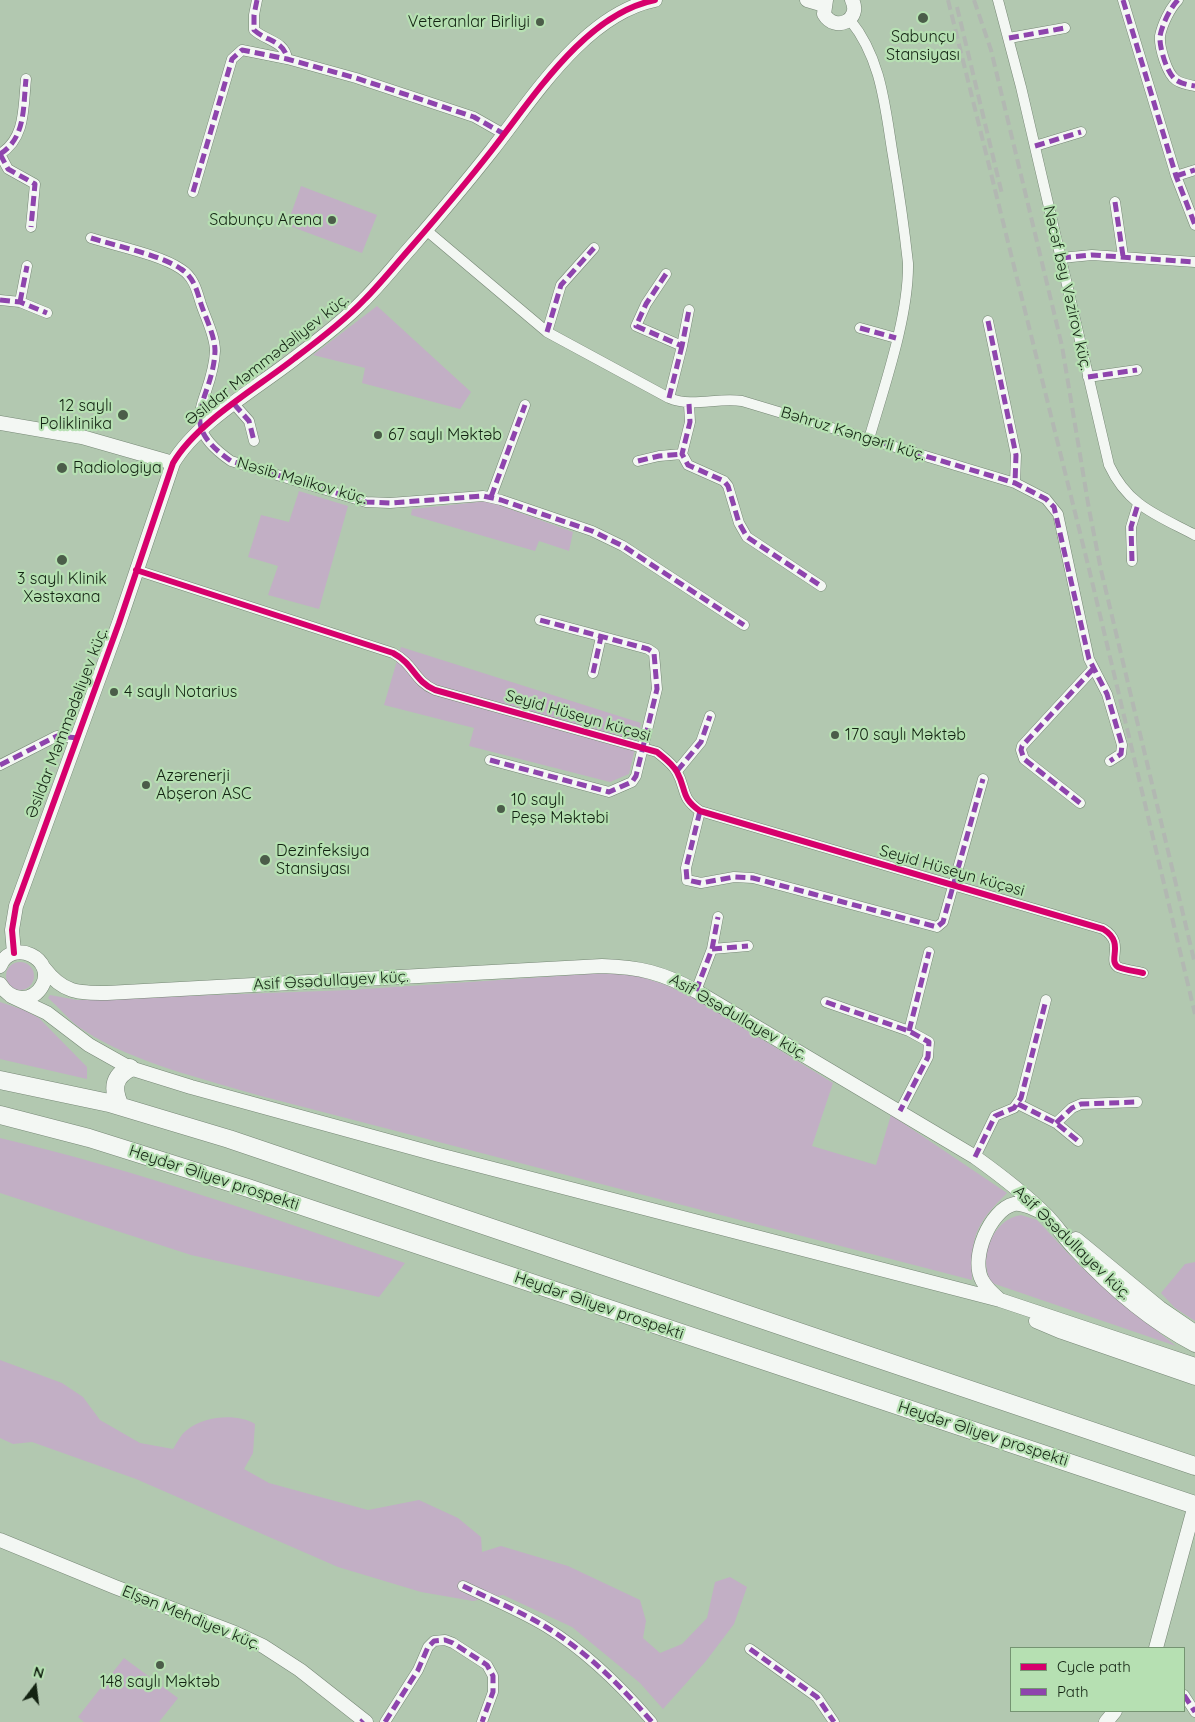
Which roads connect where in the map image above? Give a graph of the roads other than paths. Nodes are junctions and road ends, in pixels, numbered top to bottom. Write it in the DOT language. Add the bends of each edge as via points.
graph roads {
  1 [pos="257,0"];
  2 [pos="655,0"];
  3 [pos="807,0"];
  4 [pos="852,0"];
  5 [pos="998,0"];
  6 [pos="1123,0"];
  7 [pos="1178,0"];
  8 [pos="640,2"];
  9 [pos="825,2"];
  10 [pos="850,20"];
  11 [pos="1065,28"];
  12 [pos="1009,38"];
  13 [pos="287,59"];
  14 [pos="26,79"];
  15 [pos="1195,86"];
  16 [pos="1081,132"];
  17 [pos="504,134"];
  18 [pos="1035,146"];
  19 [pos="0,154"];
  20 [pos="1195,170"];
  21 [pos="1176,176"];
  22 [pos="193,192"];
  23 [pos="1115,202"];
  24 [pos="1194,222"];
  25 [pos="31,227"];
  26 [pos="426,230"];
  27 [pos="92,238"];
  28 [pos="594,248"];
  29 [pos="1123,256"];
  30 [pos="1061,258"];
  31 [pos="1195,262"];
  32 [pos="27,266"];
  33 [pos="666,274"];
  34 [pos="0,300"];
  35 [pos="20,302"];
  36 [pos="689,310"];
  37 [pos="46,313"];
  38 [pos="988,321"];
  39 [pos="860,328"];
  40 [pos="548,332"];
  41 [pos="896,338"];
  42 [pos="682,346"];
  43 [pos="1136,370"];
  44 [pos="1088,378"];
  45 [pos="669,398"];
  46 [pos="234,404"];
  47 [pos="689,404"];
  48 [pos="525,405"];
  49 [pos="0,423"];
  50 [pos="200,429"];
  51 [pos="868,439"];
  52 [pos="254,441"];
  53 [pos="682,454"];
  54 [pos="638,461"];
  55 [pos="173,462"];
  56 [pos="1015,483"];
  57 [pos="491,497"];
  58 [pos="1138,504"];
  59 [pos="1195,535"];
  60 [pos="1132,561"];
  61 [pos="136,570"];
  62 [pos="821,586"];
  63 [pos="540,620"];
  64 [pos="744,625"];
  65 [pos="601,637"];
  66 [pos="1093,669"];
  67 [pos="593,673"];
  68 [pos="710,716"];
  69 [pos="78,738"];
  70 [pos="644,748"];
  71 [pos="490,760"];
  72 [pos="1110,761"];
  73 [pos="0,765"];
  74 [pos="677,771"];
  75 [pos="984,780"];
  76 [pos="1080,803"];
  77 [pos="700,811"];
  78 [pos="954,886"];
  79 [pos="718,916"];
  80 [pos="748,946"];
  81 [pos="712,949"];
  82 [pos="929,952"];
  83 [pos="14,953"];
  84 [pos="0,966"];
  85 [pos="44,968"];
  86 [pos="1143,973"];
  87 [pos="0,984"];
  88 [pos="696,990"];
  89 [pos="12,996"];
  90 [pos="1046,1000"];
  91 [pos="826,1002"];
  92 [pos="909,1031"];
  93 [pos="130,1068"];
  94 [pos="0,1069"];
  95 [pos="0,1080"];
  96 [pos="1137,1102"];
  97 [pos="114,1104"];
  98 [pos="1018,1104"];
  99 [pos="900,1111"];
  100 [pos="0,1116"];
  101 [pos="1056,1123"];
  102 [pos="1078,1141"];
  103 [pos="975,1157"];
  104 [pos="1048,1217"];
  105 [pos="1000,1300"];
  106 [pos="1195,1332"];
  107 [pos="1195,1345"];
  108 [pos="1195,1365"];
  109 [pos="1195,1378"];
  110 [pos="1195,1466"];
  111 [pos="1195,1505"];
  112 [pos="0,1540"];
  113 [pos="463,1586"];
  114 [pos="1156,1647"];
  115 [pos="750,1649"];
  116 [pos="1185,1697"];
  117 [pos="1114,1712"];
  118 [pos="1195,1712"];
  119 [pos="364,1721"];
  120 [pos="385,1722"];
  121 [pos="482,1722"];
  122 [pos="652,1722"];
  123 [pos="834,1722"];
  124 [pos="1106,1722"];
  1 -- 13 [label="street" via="254,30 281,45"];
  2 -- 8 [label="main road, Əsildar Məmmədəliyev küç."];
  3 -- 9 [label="main road"];
  4 -- 10 [label="main road" via="854,8"];
  5 -- 12 [label="street, Nəcəf bəy Vəzirov küç."];
  6 -- 21 [label="street"];
  7 -- 15 [label="street" via="1160,36 1161,43 1174,79"];
  8 -- 17 [label="main road, Əsildar Məmmədəliyev küç." via="606,22 574,49"];
  9 -- 10 [label="main road" via="824,14 830,22 842,24"];
  10 -- 41 [label="street" via="872,53 881,83 905,236 908,279"];
  11 -- 12 [label="street"];
  12 -- 18 [label="street, Nəcəf bəy Vəzirov küç."];
  13 -- 17 [label="street" via="474,117"];
  13 -- 22 [label="street" via="250,50 237,52 232,59"];
  14 -- 19 [label="street" via="19,136"];
  16 -- 18 [label="street"];
  17 -- 26 [label="main road, Əsildar Məmmədəliyev küç."];
  18 -- 30 [label="street, Nəcəf bəy Vəzirov küç."];
  19 -- 25 [label="street" via="8,169 35,184"];
  20 -- 21 [label="street"];
  21 -- 24 [label="street"];
  23 -- 29 [label="street"];
  26 -- 40 [label="street, Bəhruz Kəngərli küç."];
  26 -- 46 [label="main road, Əsildar Məmmədəliyev küç." via="350,313"];
  27 -- 50 [label="street" via="173,264 183,269 195,284 215,345 201,404"];
  28 -- 40 [label="street" via="561,285"];
  29 -- 30 [label="street"];
  29 -- 31 [label="street"];
  30 -- 44 [label="street, Nəcəf bəy Vəzirov küç."];
  32 -- 35 [label="street"];
  33 -- 42 [label="street" via="636,326"];
  34 -- 35 [label="street"];
  35 -- 37 [label="street"];
  36 -- 42 [label="street"];
  38 -- 56 [label="street" via="1016,455"];
  39 -- 41 [label="street"];
  40 -- 45 [label="street, Bəhruz Kəngərli küç."];
  41 -- 51 [label="street"];
  42 -- 45 [label="street"];
  43 -- 44 [label="street"];
  44 -- 58 [label="street, Nəcəf bəy Vəzirov küç." via="1109,464 1124,491"];
  45 -- 47 [label="street, Bəhruz Kəngərli küç."];
  46 -- 50 [label="main road, Əsildar Məmmədəliyev küç."];
  46 -- 52 [label="street" via="249,421"];
  47 -- 51 [label="street, Bəhruz Kəngərli küç." via="720,399 742,401"];
  47 -- 53 [label="street" via="690,422"];
  48 -- 57 [label="street"];
  49 -- 55 [label="main road" via="82,437"];
  50 -- 55 [label="main road, Əsildar Məmmədəliyev küç." via="182,447"];
  50 -- 57 [label="street, Nəsib Məlikov küç." via="215,450 231,461 366,502"];
  51 -- 56 [label="street, Bəhruz Kəngərli küç."];
  53 -- 54 [label="street"];
  53 -- 62 [label="street" via="688,465 724,481 728,486 739,523 747,537"];
  55 -- 61 [label="main road, Əsildar Məmmədəliyev küç."];
  56 -- 66 [label="street, Bəhruz Kəngərli küç." via="1046,499 1058,514"];
  57 -- 64 [label="street, Nəsib Məlikov küç." via="592,531 623,546"];
  58 -- 59 [label="street, Nəcəf bəy Vəzirov küç."];
  58 -- 60 [label="street" via="1131,527"];
  61 -- 69 [label="main road, Əsildar Məmmədəliyev küç."];
  61 -- 70 [label="street, Seyid Hüseyn küçəsi" via="393,653 411,666 421,682 434,690"];
  63 -- 65 [label="street"];
  65 -- 67 [label="street"];
  65 -- 70 [label="street" via="654,653 657,690"];
  66 -- 72 [label="street, Bəhruz Kəngərli küç." via="1107,694 1122,744 1121,754"];
  66 -- 76 [label="street" via="1021,750 1024,759"];
  68 -- 74 [label="street" via="702,742"];
  69 -- 73 [label="street" via="57,736"];
  69 -- 83 [label="main road, Əsildar Məmmədəliyev küç." via="16,906 12,930"];
  70 -- 71 [label="street" via="632,782 610,792"];
  70 -- 74 [label="street, Seyid Hüseyn küçəsi" via="657,752"];
  74 -- 77 [label="street, Seyid Hüseyn küçəsi" via="688,803"];
  75 -- 78 [label="street"];
  77 -- 78 [label="street, Seyid Hüseyn küçəsi"];
  77 -- 78 [label="street" via="685,874 692,883 734,877 753,878 937,927 943,922"];
  78 -- 86 [label="street, Seyid Hüseyn küçəsi" via="1103,928 1112,934 1117,945 1113,959 1115,964"];
  79 -- 81 [label="street"];
  80 -- 81 [label="street"];
  81 -- 88 [label="street"];
  82 -- 92 [label="street"];
  83 -- 84 [label="main road" via="7,956"];
  83 -- 85 [label="main road, Asif Əsədullayev küç." via="28,953"];
  85 -- 88 [label="main road, Asif Əsədullayev küç." via="61,986 88,993 602,966 642,968"];
  85 -- 89 [label="main road" via="43,983 34,995"];
  87 -- 89 [label="main road"];
  88 -- 99 [label="main road, Asif Əsədullayev küç."];
  89 -- 93 [label="main road" via="47,1013 89,1045"];
  90 -- 98 [label="street"];
  91 -- 92 [label="street"];
  92 -- 99 [label="street" via="929,1042 930,1049"];
  93 -- 97 [label="highway" via="121,1073 114,1087"];
  93 -- 105 [label="main road" via="430,1153"];
  94 -- 97 [label="highway"];
  95 -- 97 [label="highway"];
  96 -- 101 [label="street" via="1081,1104"];
  97 -- 110 [label="highway" via="332,1173"];
  98 -- 101 [label="street"];
  98 -- 103 [label="street" via="995,1116"];
  99 -- 103 [label="main road, Asif Əsədullayev küç."];
  100 -- 111 [label="highway, Heydər Əliyev prospekti" via="89,1138 248,1188"];
  101 -- 102 [label="street"];
  103 -- 104 [label="main road, Asif Əsədullayev küç." via="1015,1186"];
  104 -- 105 [label="main road" via="1026,1205 1014,1204 998,1215 987,1230 980,1251 979,1271 986,1287"];
  104 -- 106 [label="main road" via="1160,1308"];
  104 -- 107 [label="main road, Asif Əsədullayev küç." via="1076,1251 1112,1285 1160,1324"];
  105 -- 108 [label="main road"];
  105 -- 109 [label="main road" via="1031,1319 1062,1332"];
  111 -- 114 [label="main road"];
  112 -- 119 [label="main road, Elşən Mehdiyev küç." via="263,1646 300,1670"];
  113 -- 122 [label="street" via="544,1626 570,1643 622,1687"];
  115 -- 123 [label="street" via="817,1697"];
  116 -- 118 [label="street"];
  117 -- 124 [label="main road"];
  120 -- 121 [label="street" via="418,1670 428,1647 434,1641 445,1640 487,1665 493,1676 493,1692"];
}
